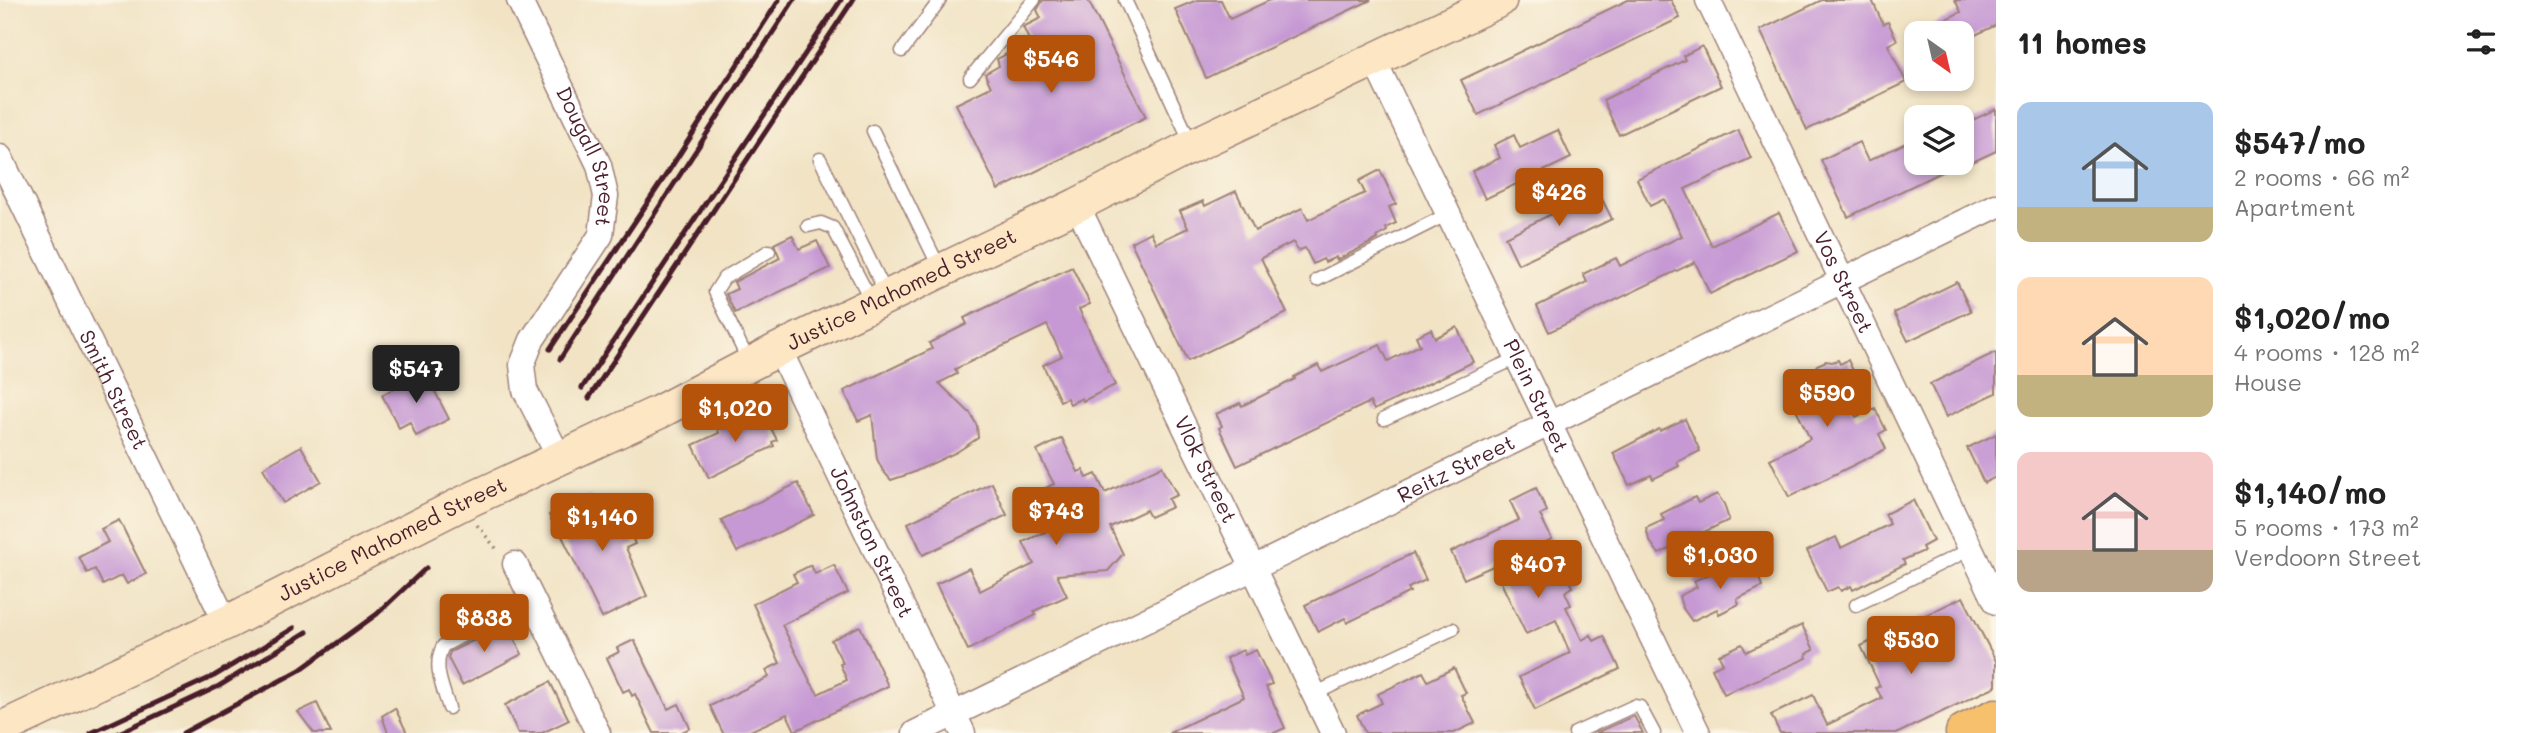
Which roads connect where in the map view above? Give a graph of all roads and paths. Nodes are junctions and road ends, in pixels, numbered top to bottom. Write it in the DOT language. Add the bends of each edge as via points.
graph roads {
  1 [pos="519,0"];
  2 [pos="940,0"];
  3 [pos="1034,0"];
  4 [pos="1125,0"];
  5 [pos="1500,0"];
  6 [pos="1708,0"];
  7 [pos="902,51"];
  8 [pos="1374,60"];
  9 [pos="970,78"];
  10 [pos="873,131"];
  11 [pos="1192,146"];
  12 [pos="0,157"];
  13 [pos="820,159"];
  14 [pos="1077,205"];
  15 [pos="1996,206"];
  16 [pos="1448,214"];
  17 [pos="808,226"];
  18 [pos="769,251"];
  19 [pos="940,270"];
  20 [pos="1317,280"];
  21 [pos="1842,280"];
  22 [pos="880,299"];
  23 [pos="764,357"];
  24 [pos="1517,358"];
  25 [pos="1384,419"];
  26 [pos="1548,424"];
  27 [pos="560,459"];
  28 [pos="1971,549"];
  29 [pos="514,564"];
  30 [pos="1254,568"];
  31 [pos="532,599"];
  32 [pos="1996,602"];
  33 [pos="1856,605"];
  34 [pos="226,623"];
  35 [pos="1452,629"];
  36 [pos="1314,694"];
  37 [pos="449,708"];
  38 [pos="1996,718"];
  39 [pos="959,724"];
  40 [pos="0,729"];
  41 [pos="1582,731"];
  42 [pos="598,733"];
  43 [pos="915,733"];
  44 [pos="1333,733"];
  45 [pos="1654,733"];
  46 [pos="1698,733"];
  47 [pos="1965,733"];
  1 -- 27 [label="street, Dougall Street" via="599,165 606,196 601,235 532,340 522,365 525,390"];
  2 -- 7 [label="lane"];
  3 -- 9 [label="lane"];
  4 -- 11 [label="lane"];
  5 -- 8 [label="main road, Justice Mahomed Street"];
  6 -- 21 [label="street, Vos Street"];
  8 -- 11 [label="main road, Justice Mahomed Street"];
  8 -- 16 [label="street, Plein Street"];
  10 -- 19 [label="lane"];
  11 -- 14 [label="main road, Justice Mahomed Street"];
  12 -- 34 [label="street, Smith Street"];
  13 -- 22 [label="lane"];
  14 -- 19 [label="main road, Justice Mahomed Street"];
  14 -- 30 [label="street, Vlok Street"];
  15 -- 21 [label="street, Reitz Street"];
  16 -- 20 [label="lane"];
  16 -- 24 [label="street, Plein Street"];
  17 -- 22 [label="lane" via="821,223 833,228"];
  18 -- 23 [label="lane" via="724,278 715,292 718,302"];
  19 -- 22 [label="main road, Justice Mahomed Street"];
  21 -- 26 [label="street, Reitz Street"];
  21 -- 28 [label="street, Vos Street"];
  22 -- 23 [label="main road, Justice Mahomed Street"];
  23 -- 27 [label="main road, Justice Mahomed Street"];
  23 -- 39 [label="street, Johnston Street"];
  24 -- 25 [label="lane"];
  24 -- 26 [label="street, Plein Street"];
  26 -- 30 [label="street, Reitz Street"];
  26 -- 46 [label="street, Plein Street"];
  27 -- 34 [label="main road, Justice Mahomed Street" via="449,509"];
  28 -- 32 [label="street, Vos Street"];
  28 -- 33 [label="lane"];
  29 -- 31 [label="street"];
  30 -- 36 [label="street, Vlok Street"];
  30 -- 39 [label="street, Reitz Street"];
  31 -- 37 [label="lane" via="443,646 438,670"];
  31 -- 42 [label="street"];
  34 -- 40 [label="main road, Justice Mahomed Street"];
  35 -- 36 [label="lane"];
  36 -- 44 [label="street, Vlok Street"];
  38 -- 47 [label="main road"];
  39 -- 43 [label="street, Reitz Street"];
  41 -- 45 [label="lane" via="1633,706 1640,707"];
}
